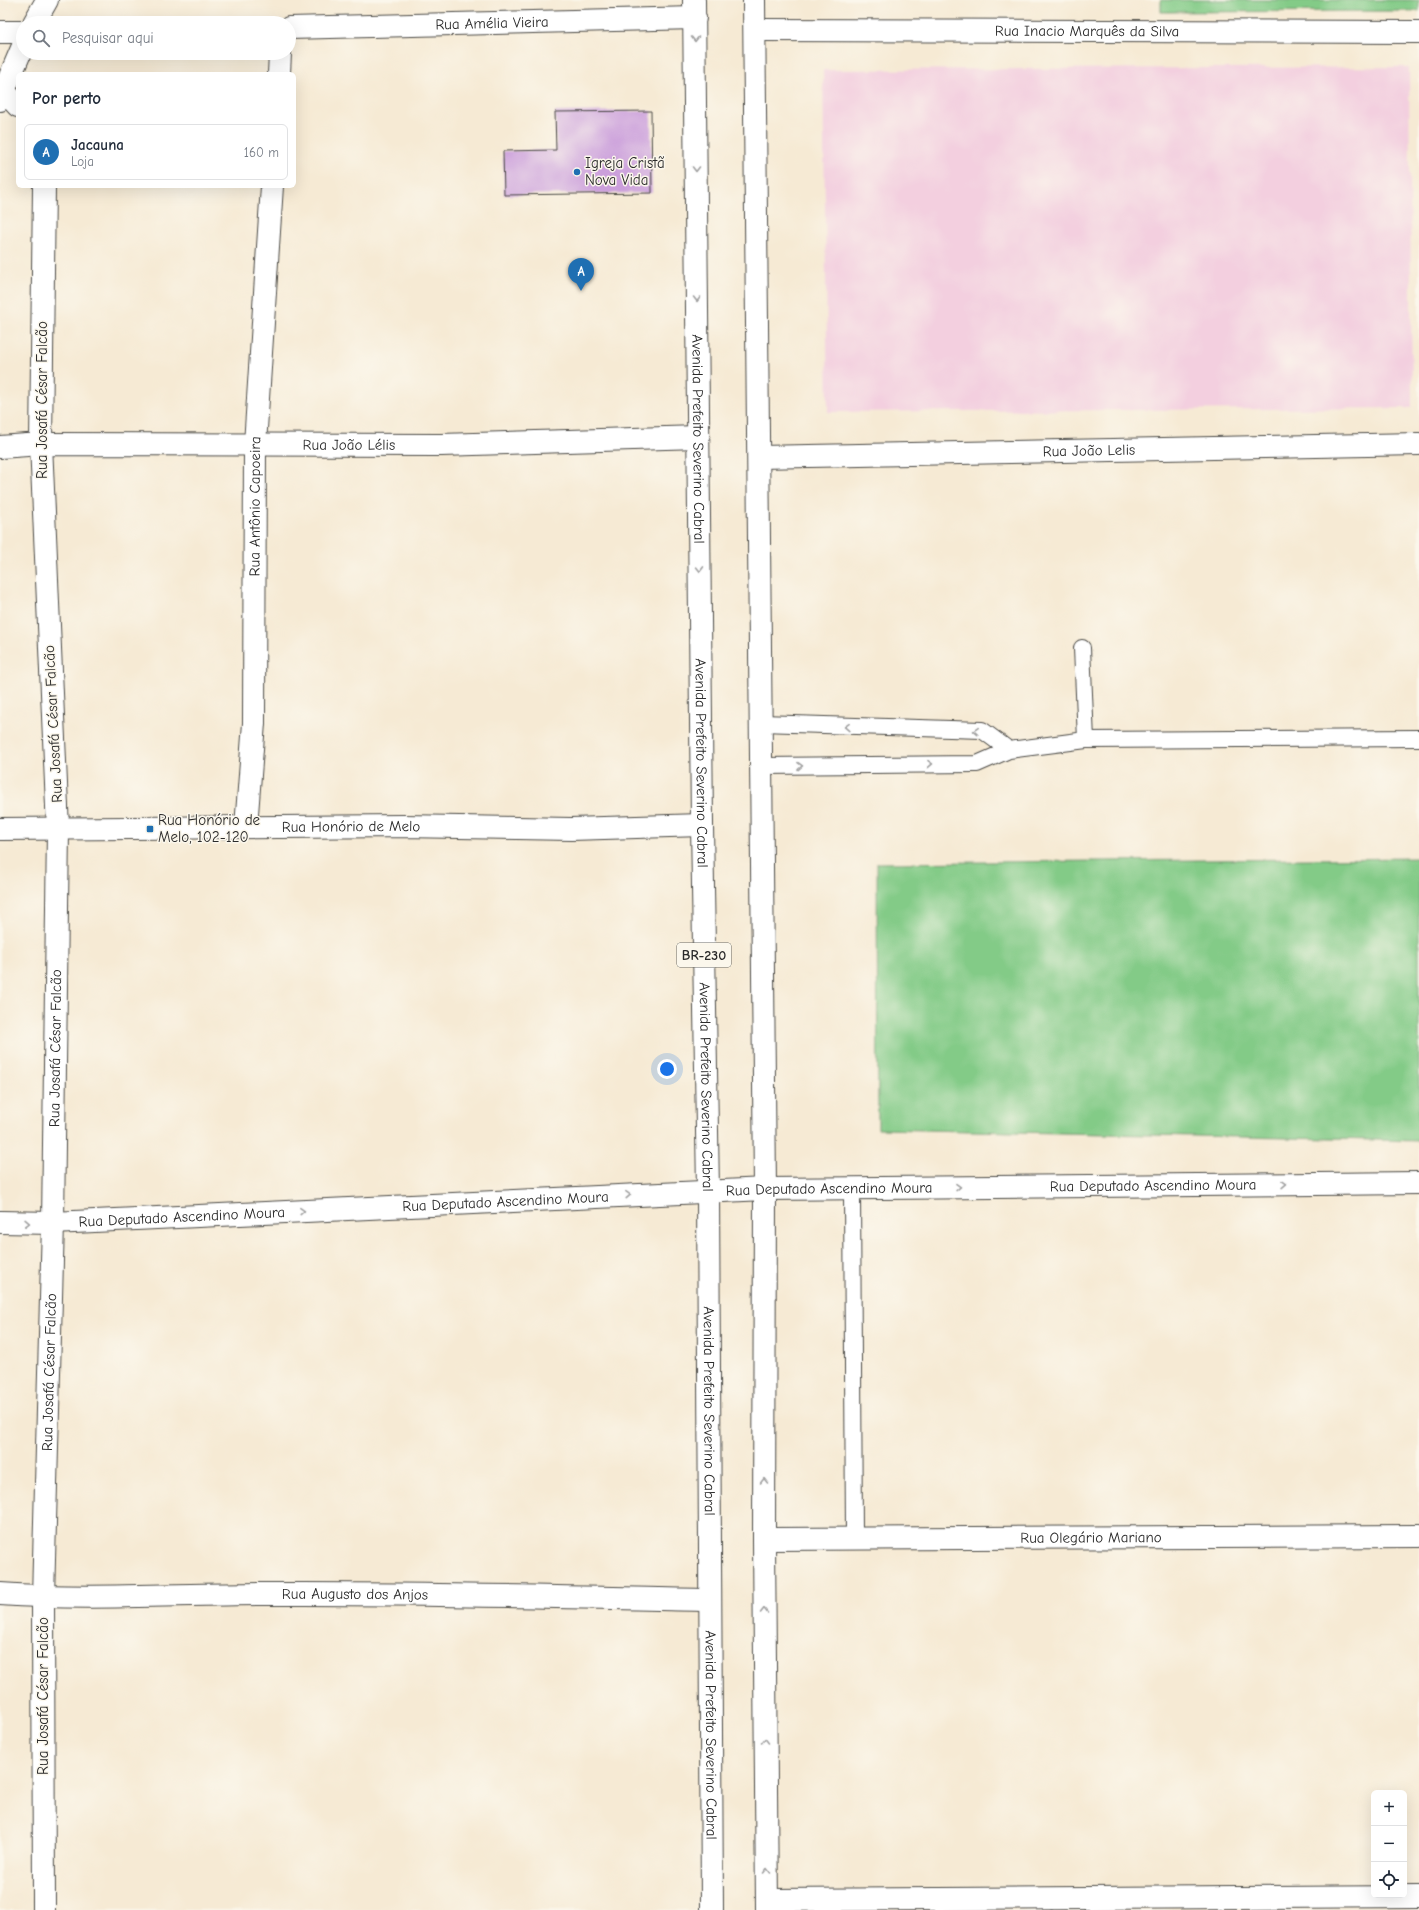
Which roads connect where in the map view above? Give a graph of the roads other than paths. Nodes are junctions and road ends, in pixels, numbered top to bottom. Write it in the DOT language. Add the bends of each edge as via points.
graph roads {
  1 [pos="47,0"];
  2 [pos="754,0"];
  3 [pos="695,9"];
  4 [pos="38,16"];
  5 [pos="296,28"];
  6 [pos="755,30"];
  7 [pos="0,32"];
  8 [pos="16,32"];
  9 [pos="1419,32"];
  10 [pos="19,60"];
  11 [pos="280,60"];
  12 [pos="279,72"];
  13 [pos="7,99"];
  14 [pos="44,188"];
  15 [pos="272,188"];
  16 [pos="698,437"];
  17 [pos="40,444"];
  18 [pos="255,444"];
  19 [pos="1419,444"];
  20 [pos="0,447"];
  21 [pos="759,457"];
  22 [pos="1082,648"];
  23 [pos="761,723"];
  24 [pos="1419,738"];
  25 [pos="1086,740"];
  26 [pos="1009,750"];
  27 [pos="761,766"];
  28 [pos="702,824"];
  29 [pos="246,826"];
  30 [pos="0,829"];
  31 [pos="58,829"];
  32 [pos="1419,1183"];
  33 [pos="852,1188"];
  34 [pos="765,1189"];
  35 [pos="708,1191"];
  36 [pos="0,1222"];
  37 [pos="53,1223"];
  38 [pos="1419,1536"];
  39 [pos="854,1538"];
  40 [pos="764,1539"];
  41 [pos="0,1594"];
  42 [pos="43,1597"];
  43 [pos="709,1600"];
  44 [pos="1419,1896"];
  45 [pos="767,1905"];
  46 [pos="44,1910"];
  47 [pos="712,1910"];
  1 -- 4 [label="street"];
  2 -- 6 [label="street"];
  3 -- 5 [label="street, Rua Amélia Vieira"];
  3 -- 16 [label="street, Avenida Prefeito Severino Cabral / BR-230, one-way"];
  6 -- 9 [label="street, Rua Inacio Marquês da Silva"];
  6 -- 21 [label="street"];
  7 -- 8 [label="street"];
  10 -- 13 [label="street"];
  11 -- 12 [label="street"];
  14 -- 17 [label="street, Rua Josafá César Falcão"];
  15 -- 18 [label="street, Rua Antônio Capoeira"];
  16 -- 18 [label="street, Rua João Lélis" via="441,445"];
  16 -- 28 [label="street, Avenida Prefeito Severino Cabral / BR-230, one-way"];
  17 -- 18 [label="street, Rua João Lélis"];
  17 -- 20 [label="street, Rua João Lélis"];
  17 -- 31 [label="street, Rua Josafá César Falcão"];
  18 -- 29 [label="street, Rua Antônio Capoeira" via="254,723"];
  19 -- 21 [label="street, Rua João Lelis"];
  21 -- 23 [label="street"];
  22 -- 25 [label="lane"];
  26 -- 23 [label="lane, one-way" via="982,730"];
  23 -- 27 [label="street"];
  24 -- 25 [label="lane"];
  25 -- 26 [label="lane"];
  27 -- 26 [label="lane, one-way" via="977,764"];
  27 -- 34 [label="street"];
  28 -- 29 [label="street, Rua Honório de Melo" via="571,829"];
  28 -- 35 [label="street, Avenida Prefeito Severino Cabral / BR-230"];
  29 -- 31 [label="street, Rua Honório de Melo"];
  30 -- 31 [label="street, Rua Honório de Melo"];
  31 -- 37 [label="street, Rua Josafá César Falcão"];
  33 -- 32 [label="street, Rua Deputado Ascendino Moura, one-way"];
  33 -- 34 [label="street, Rua Deputado Ascendino Moura"];
  33 -- 39 [label="lane"];
  34 -- 35 [label="street, Rua Deputado Ascendino Moura"];
  40 -- 34 [label="street, one-way"];
  37 -- 35 [label="street, Rua Deputado Ascendino Moura, one-way"];
  35 -- 43 [label="street, Avenida Prefeito Severino Cabral / BR-230"];
  36 -- 37 [label="street, Rua Deputado Ascendino Moura, one-way"];
  37 -- 42 [label="street, Rua Josafá César Falcão"];
  38 -- 39 [label="street, Rua Olegário Mariano"];
  39 -- 40 [label="street, Rua Olegário Mariano"];
  45 -- 40 [label="street, one-way"];
  41 -- 42 [label="street, Rua Augusto dos Anjos"];
  42 -- 43 [label="street, Rua Augusto dos Anjos" via="268,1594"];
  42 -- 46 [label="street, Rua Josafá César Falcão"];
  43 -- 47 [label="street, Avenida Prefeito Severino Cabral / BR-230"];
  44 -- 45 [label="street"];
}
